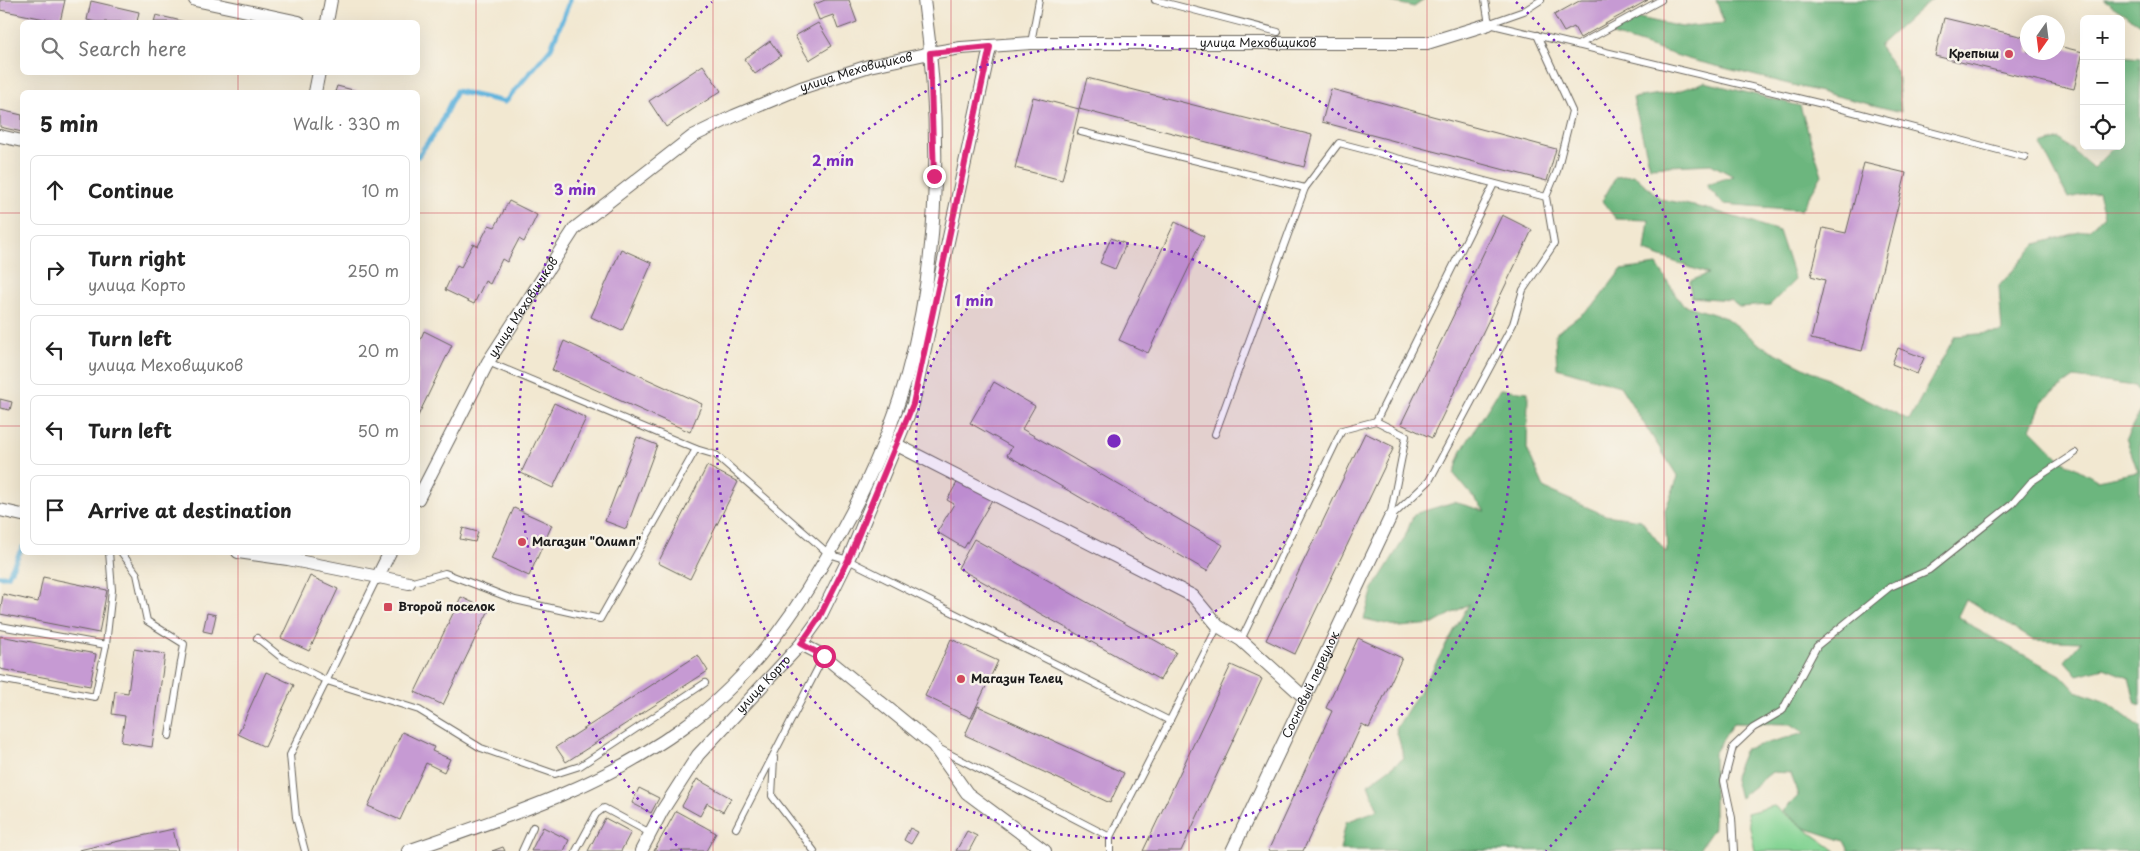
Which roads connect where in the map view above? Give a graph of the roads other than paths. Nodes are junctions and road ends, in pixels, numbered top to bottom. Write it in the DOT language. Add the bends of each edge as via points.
graph roads {
  1 [pos="195,0"];
  2 [pos="332,0"];
  3 [pos="924,0"];
  4 [pos="1039,0"];
  5 [pos="1156,0"];
  6 [pos="1485,0"];
  7 [pos="1541,0"];
  8 [pos="1660,0"];
  9 [pos="290,20"];
  10 [pos="327,20"];
  11 [pos="1489,24"];
  12 [pos="1278,32"];
  13 [pos="1537,35"];
  14 [pos="1031,43"];
  15 [pos="1578,45"];
  16 [pos="990,47"];
  17 [pos="930,53"];
  18 [pos="318,75"];
  19 [pos="315,90"];
  20 [pos="1080,132"];
  21 [pos="0,136"];
  22 [pos="20,141"];
  23 [pos="2024,156"];
  24 [pos="1494,184"];
  25 [pos="1304,188"];
  26 [pos="1546,197"];
  27 [pos="488,362"];
  28 [pos="1376,421"];
  29 [pos="1216,434"];
  30 [pos="897,445"];
  31 [pos="696,450"];
  32 [pos="2075,453"];
  33 [pos="420,495"];
  34 [pos="0,510"];
  35 [pos="20,515"];
  36 [pos="1390,518"];
  37 [pos="829,554"];
  38 [pos="109,555"];
  39 [pos="123,555"];
  40 [pos="263,555"];
  41 [pos="388,555"];
  42 [pos="848,560"];
  43 [pos="377,578"];
  44 [pos="409,583"];
  45 [pos="0,626"];
  46 [pos="1218,626"];
  47 [pos="257,638"];
  48 [pos="1241,640"];
  49 [pos="106,644"];
  50 [pos="801,644"];
  51 [pos="824,656"];
  52 [pos="0,679"];
  53 [pos="327,681"];
  54 [pos="705,683"];
  55 [pos="1305,698"];
  56 [pos="1170,721"];
  57 [pos="169,736"];
  58 [pos="933,745"];
  59 [pos="774,754"];
  60 [pos="533,827"];
  61 [pos="736,828"];
  62 [pos="650,833"];
  63 [pos="1110,836"];
  64 [pos="305,851"];
  65 [pos="408,851"];
  66 [pos="522,851"];
  67 [pos="576,851"];
  68 [pos="641,851"];
  69 [pos="814,851"];
  70 [pos="1045,851"];
  71 [pos="1110,851"];
  72 [pos="1232,851"];
  73 [pos="1734,851"];
  1 -- 9 [label="street"];
  2 -- 10 [label="street"];
  3 -- 17 [label="street"];
  4 -- 14 [label="lane"];
  5 -- 12 [label="lane"];
  6 -- 11 [label="lane"];
  7 -- 11 [label="lane" via="1524,11"];
  8 -- 15 [label="lane"];
  11 -- 13 [label="lane"];
  11 -- 14 [label="street, улица Меховщиков" via="1427,43"];
  13 -- 15 [label="lane"];
  13 -- 26 [label="lane" via="1572,111 1557,171"];
  14 -- 16 [label="street, улица Меховщиков"];
  15 -- 23 [label="lane"];
  16 -- 17 [label="street, улица Меховщиков"];
  16 -- 30 [label="street, улица Корто" via="913,404"];
  17 -- 27 [label="street, улица Меховщиков" via="869,66 801,88 693,136 574,228"];
  17 -- 37 [label="street" via="934,131 932,221 917,332 893,415 862,492"];
  18 -- 19 [label="street"];
  20 -- 25 [label="lane"];
  21 -- 22 [label="street"];
  24 -- 25 [label="lane" via="1339,143"];
  24 -- 26 [label="lane"];
  24 -- 28 [label="lane"];
  25 -- 29 [label="lane"];
  26 -- 36 [label="lane" via="1554,244 1523,290 1513,324 1429,481"];
  27 -- 31 [label="lane"];
  27 -- 33 [label="street, улица Меховщиков"];
  28 -- 36 [label="lane" via="1406,436"];
  28 -- 48 [label="lane" via="1342,430"];
  30 -- 42 [label="street, улица Корто"];
  30 -- 46 [label="street" via="1192,596"];
  31 -- 37 [label="lane" via="716,454"];
  31 -- 44 [label="lane" via="600,619 515,600 445,573"];
  32 -- 73 [label="lane" via="2031,482 2012,504 1929,570 1890,587 1817,646 1782,711 1753,728 1733,747 1724,781 1732,818"];
  34 -- 35 [label="street"];
  36 -- 55 [label="street, Сосновый переулок"];
  37 -- 42 [label="lane"];
  37 -- 65 [label="street" via="794,611 759,658 736,683 683,728 589,783 509,816"];
  38 -- 49 [label="lane" via="112,590"];
  39 -- 57 [label="lane" via="138,574 147,621 184,644"];
  40 -- 43 [label="street"];
  41 -- 43 [label="street"];
  42 -- 50 [label="street, улица Корто" via="819,618"];
  42 -- 56 [label="lane"];
  43 -- 44 [label="street"];
  43 -- 53 [label="lane"];
  45 -- 49 [label="lane"];
  46 -- 48 [label="street"];
  46 -- 56 [label="lane"];
  47 -- 53 [label="lane" via="282,658"];
  48 -- 55 [label="street"];
  49 -- 52 [label="lane" via="95,698"];
  50 -- 51 [label="street"];
  50 -- 62 [label="street, улица Корто" via="698,754"];
  51 -- 58 [label="street"];
  51 -- 59 [label="lane"];
  53 -- 54 [label="lane" via="419,710 481,748 555,774 580,766"];
  53 -- 64 [label="lane" via="290,755 296,817"];
  55 -- 72 [label="street, Сосновый переулок"];
  56 -- 63 [label="lane"];
  58 -- 63 [label="lane"];
  58 -- 70 [label="street" via="967,793"];
  59 -- 61 [label="lane"];
  59 -- 69 [label="lane" via="772,796"];
  60 -- 66 [label="lane"];
  62 -- 67 [label="lane" via="604,808 596,814"];
  62 -- 68 [label="street, улица Корто"];
  63 -- 71 [label="lane"];
}
